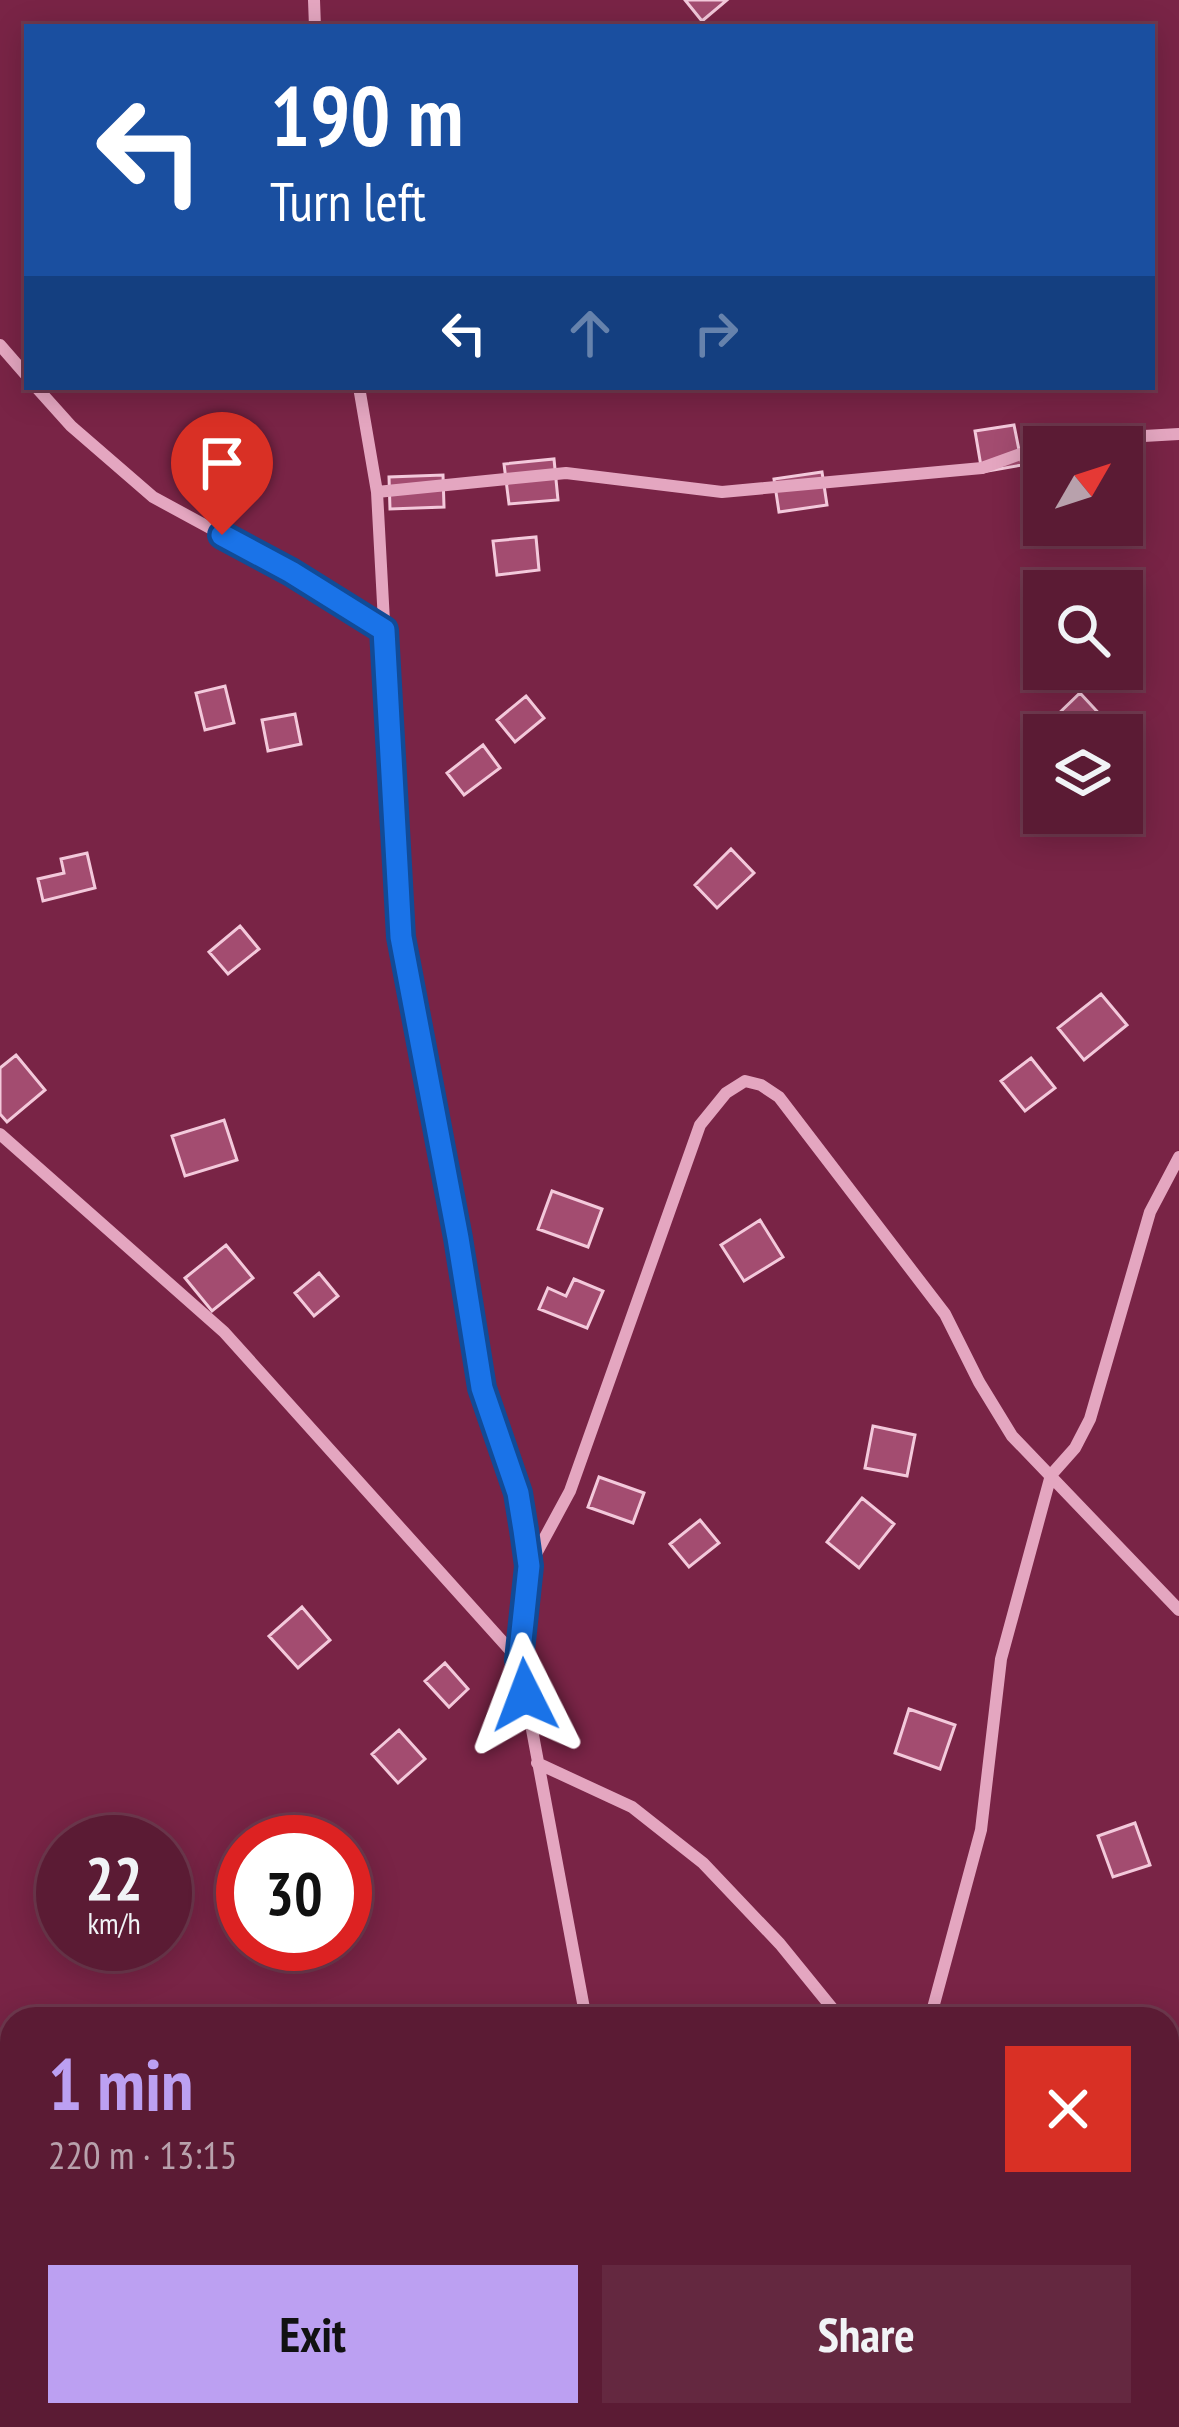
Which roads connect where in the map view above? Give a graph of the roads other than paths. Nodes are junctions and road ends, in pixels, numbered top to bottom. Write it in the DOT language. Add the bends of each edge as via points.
graph roads {
  1 [pos="0,345"];
  2 [pos="24,373"];
  3 [pos="39,390"];
  4 [pos="359,390"];
  5 [pos="1179,434"];
  6 [pos="377,492"];
  7 [pos="384,630"];
  8 [pos="0,1134"];
  9 [pos="1179,1156"];
  10 [pos="1051,1475"];
  11 [pos="529,1566"];
  12 [pos="1179,1610"];
  13 [pos="519,1660"];
  14 [pos="537,1763"];
  15 [pos="584,2007"];
  16 [pos="831,2007"];
  17 [pos="933,2007"];
  1 -- 2 [label="street"];
  3 -- 7 [label="street" via="153,497"];
  4 -- 6 [label="street"];
  5 -- 6 [label="street" via="1056,441 982,468 722,492 566,473"];
  6 -- 7 [label="street"];
  7 -- 11 [label="street" via="401,937 482,1388 518,1493"];
  8 -- 13 [label="street" via="224,1332"];
  9 -- 10 [label="street" via="1150,1212 1090,1419"];
  10 -- 11 [label="street" via="1012,1436 945,1314 793,1115 761,1084 745,1081 700,1125 570,1491"];
  10 -- 12 [label="street"];
  10 -- 17 [label="street" via="1001,1659 981,1830"];
  11 -- 13 [label="street"];
  13 -- 14 [label="street"];
  14 -- 15 [label="street"];
  14 -- 16 [label="street" via="632,1808 703,1863"];
}
